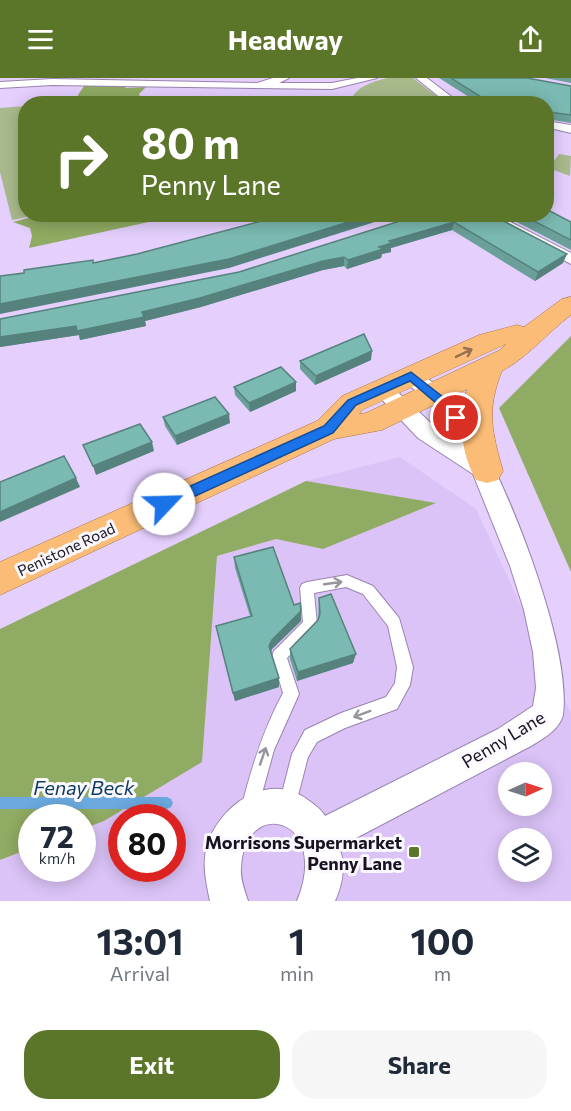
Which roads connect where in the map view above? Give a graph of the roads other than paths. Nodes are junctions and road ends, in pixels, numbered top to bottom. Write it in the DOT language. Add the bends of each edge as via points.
graph roads {
  1 [pos="284,78"];
  2 [pos="372,78"];
  3 [pos="421,78"];
  4 [pos="131,81"];
  5 [pos="0,85"];
  6 [pos="258,86"];
  7 [pos="332,86"];
  8 [pos="339,96"];
  9 [pos="445,96"];
  10 [pos="554,126"];
  11 [pos="571,129"];
  12 [pos="499,222"];
  13 [pos="571,259"];
  14 [pos="571,304"];
  15 [pos="539,327"];
  16 [pos="490,366"];
  17 [pos="411,376"];
  18 [pos="433,395"];
  19 [pos="392,399"];
  20 [pos="487,471"];
  21 [pos="0,579"];
  22 [pos="288,808"];
  23 [pos="249,813"];
  24 [pos="319,838"];
  25 [pos="229,901"];
  26 [pos="316,901"];
  1 -- 6 [label="street"];
  2 -- 7 [label="street"];
  3 -- 9 [label="street"];
  4 -- 5 [label="street"];
  4 -- 6 [label="street"];
  6 -- 7 [label="street"];
  7 -- 8 [label="street"];
  10 -- 11 [label="street"];
  12 -- 13 [label="street"];
  14 -- 15 [label="highway, Penistone Road"];
  15 -- 16 [label="highway, Penistone Road" via="509,356"];
  17 -- 15 [label="highway, Penistone Road, one-way" via="488,341"];
  16 -- 18 [label="highway, Penistone Road"];
  16 -- 20 [label="highway" via="477,400 474,423"];
  17 -- 18 [label="street, Penny Lane"];
  17 -- 19 [label="highway, Penistone Road"];
  18 -- 19 [label="highway, Penistone Road"];
  18 -- 20 [label="street, Penny Lane" via="448,406"];
  19 -- 20 [label="street, Penny Lane" via="436,440"];
  19 -- 21 [label="highway, Penistone Road" via="371,423 328,429"];
  20 -- 24 [label="street, Penny Lane" via="519,524 549,594 564,643 565,684 548,714 515,736"];
  22 -- 23 [label="street" via="274,805"];
  23 -- 22 [label="lane, one-way" via="274,723 291,694 279,656 310,624 307,588 347,581 368,590 394,623 405,667 402,685 391,703 311,736 300,754"];
  22 -- 24 [label="street" via="311,824"];
  23 -- 25 [label="street" via="228,837 223,854 221,871"];
  24 -- 26 [label="street" via="324,873"];
}
